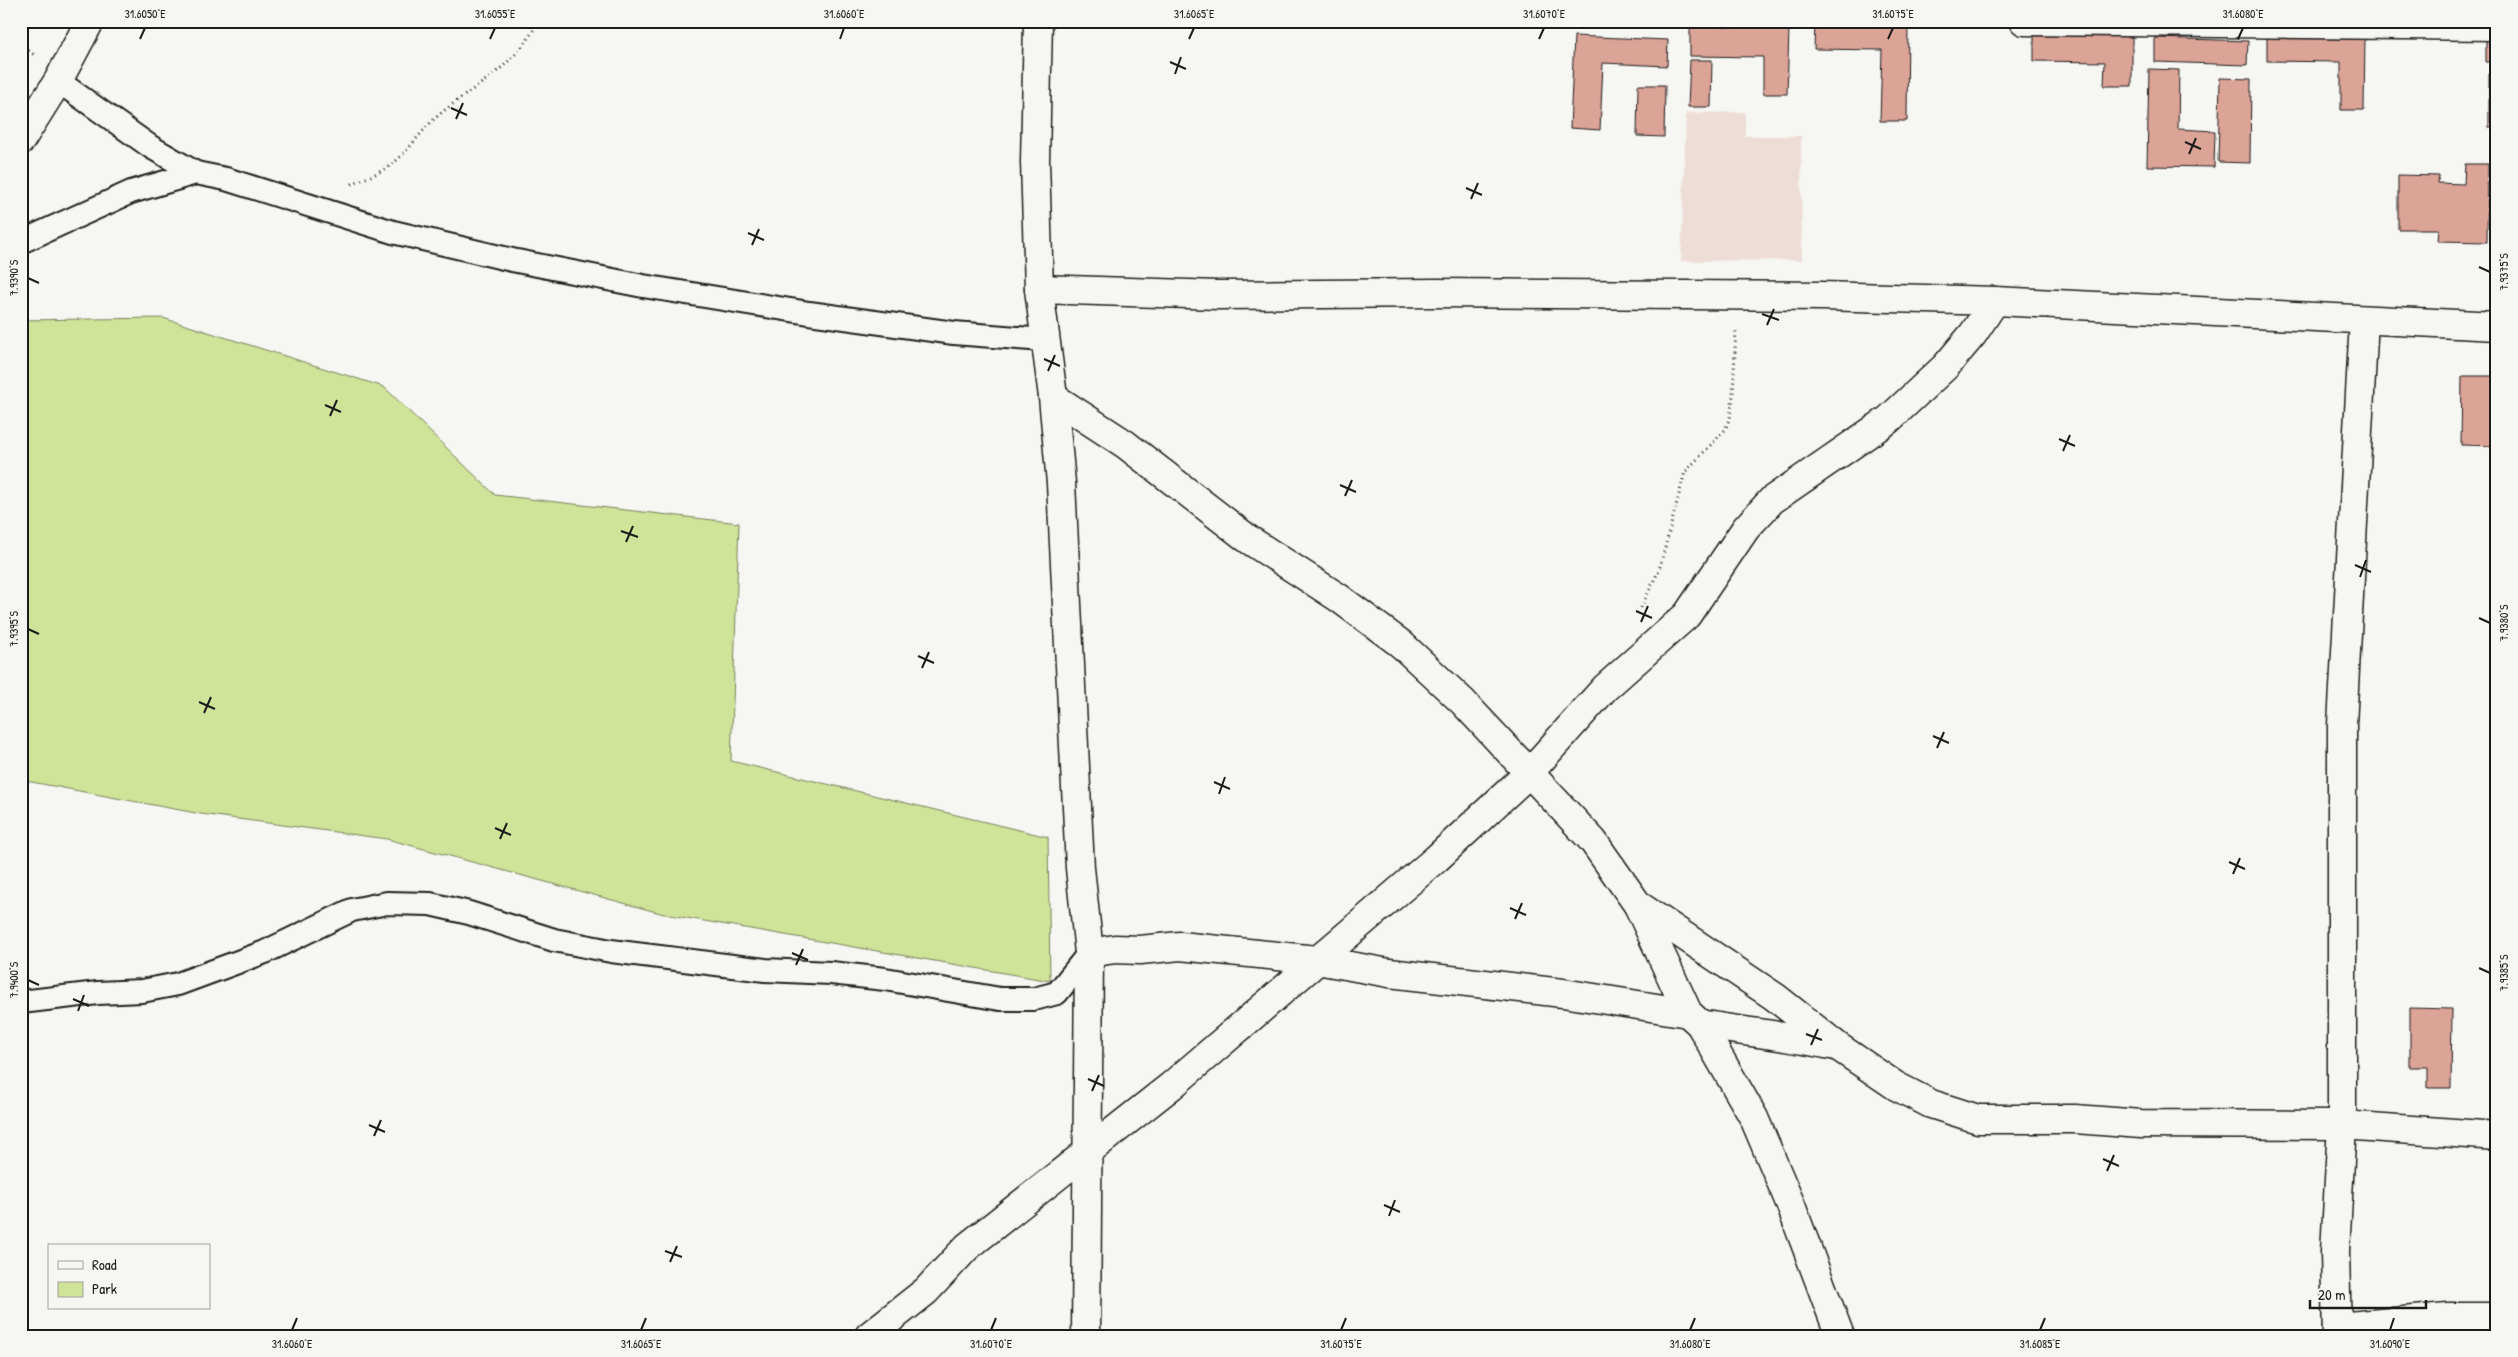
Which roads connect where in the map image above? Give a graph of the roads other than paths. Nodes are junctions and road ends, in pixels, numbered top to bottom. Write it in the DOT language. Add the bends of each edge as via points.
graph roads {
  1 [pos="90,21"];
  2 [pos="1038,21"];
  3 [pos="2024,21"];
  4 [pos="2497,26"];
  5 [pos="58,80"];
  6 [pos="21,140"];
  7 [pos="196,173"];
  8 [pos="21,242"];
  9 [pos="1039,289"];
  10 [pos="1995,301"];
  11 [pos="2364,320"];
  12 [pos="2497,326"];
  13 [pos="1044,340"];
  14 [pos="1053,397"];
  15 [pos="1529,773"];
  16 [pos="1638,905"];
  17 [pos="1089,953"];
  18 [pos="1317,960"];
  19 [pos="21,1002"];
  20 [pos="1694,1018"];
  21 [pos="1837,1046"];
  22 [pos="2342,1125"];
  23 [pos="2497,1136"];
  24 [pos="1088,1149"];
  25 [pos="2497,1317"];
  26 [pos="2337,1331"];
  27 [pos="869,1336"];
  28 [pos="1086,1336"];
  29 [pos="1840,1336"];
  1 -- 5 [label="street"];
  2 -- 9 [label="street" via="1035,162"];
  3 -- 4 [label="street"];
  5 -- 6 [label="street"];
  5 -- 7 [label="lane" via="151,147"];
  7 -- 8 [label="lane" via="131,192"];
  7 -- 13 [label="lane" via="226,179 402,235 643,286 954,333"];
  9 -- 10 [label="street" via="1218,295 1435,293"];
  9 -- 13 [label="street"];
  10 -- 11 [label="street"];
  10 -- 15 [label="street" via="1946,366 1888,420 1772,500 1746,528 1687,615 1605,688"];
  11 -- 12 [label="street"];
  11 -- 22 [label="street" via="2342,725"];
  13 -- 14 [label="street"];
  14 -- 15 [label="street" via="1125,444 1248,539 1339,598 1401,644 1463,702"];
  14 -- 17 [label="street" via="1080,868"];
  15 -- 16 [label="street" via="1593,841"];
  15 -- 18 [label="street" via="1436,859"];
  16 -- 20 [label="street"];
  16 -- 21 [label="street" via="1775,997"];
  17 -- 18 [label="street" via="1180,946"];
  17 -- 19 [label="lane" via="1058,993 1034,999 1000,998 876,978 766,970 610,951 554,940 430,904 387,903 352,910 265,952 178,984 142,991"];
  17 -- 24 [label="street"];
  18 -- 20 [label="street" via="1389,973 1563,993"];
  18 -- 24 [label="street" via="1171,1086"];
  20 -- 21 [label="street" via="1754,1033"];
  20 -- 29 [label="street" via="1754,1118"];
  21 -- 22 [label="street" via="1896,1086 1931,1104 1978,1118 2075,1119 2141,1124"];
  22 -- 23 [label="street"];
  22 -- 26 [label="street" via="2335,1252"];
  24 -- 27 [label="street" via="966,1247 926,1291"];
  24 -- 28 [label="street"];
  25 -- 26 [label="street" via="2448,1317"];
}
